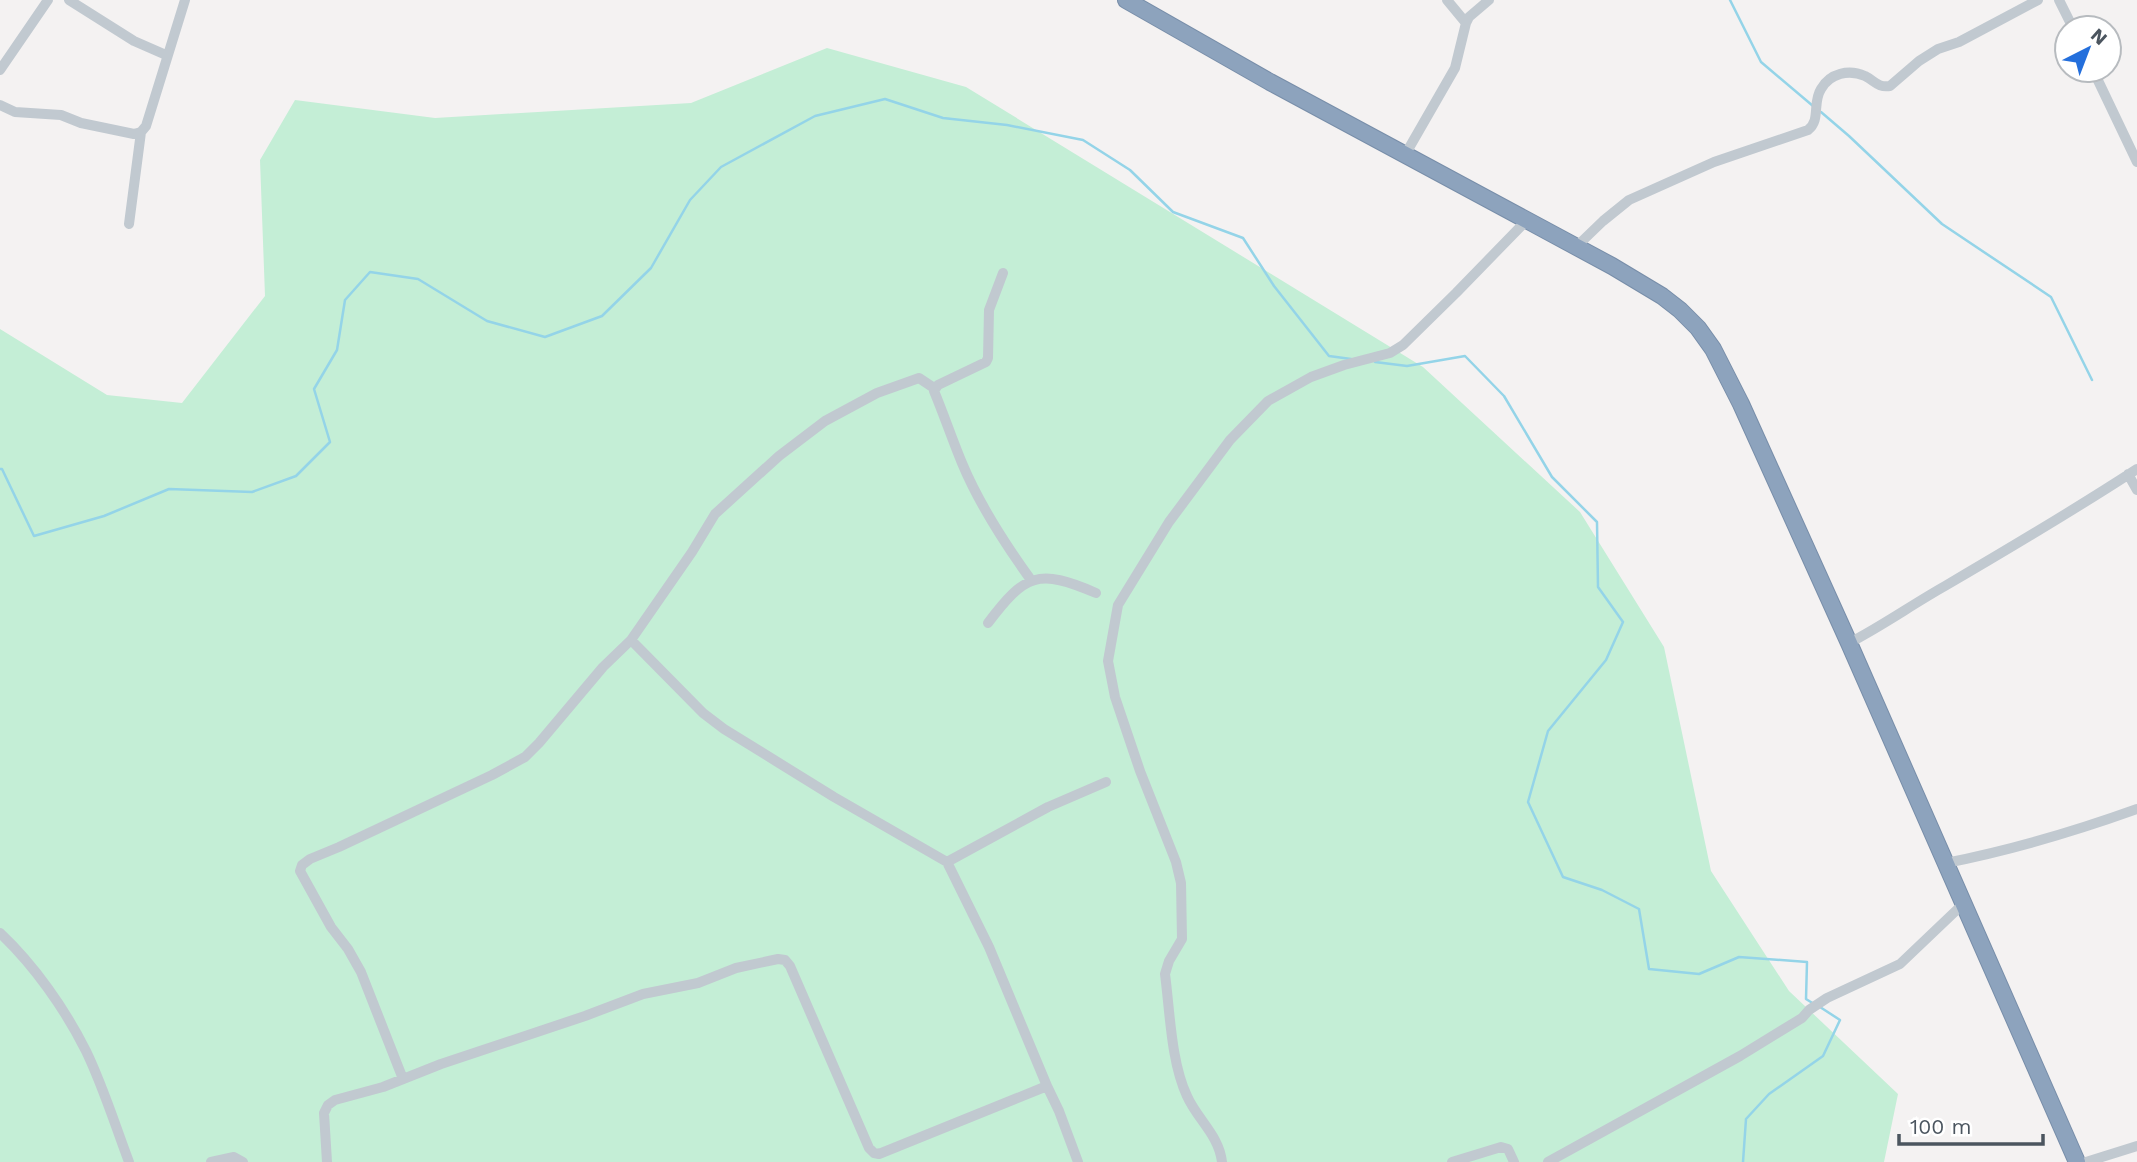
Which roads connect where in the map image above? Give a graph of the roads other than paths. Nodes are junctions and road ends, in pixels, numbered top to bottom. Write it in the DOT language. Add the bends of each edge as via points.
graph roads {
  1 [pos="48,0"];
  2 [pos="69,0"];
  3 [pos="185,0"];
  4 [pos="1126,0"];
  5 [pos="1447,0"];
  6 [pos="1489,0"];
  7 [pos="2038,0"];
  8 [pos="1466,23"];
  9 [pos="166,55"];
  10 [pos="0,70"];
  11 [pos="2100,84"];
  12 [pos="0,105"];
  13 [pos="141,132"];
  14 [pos="1405,155"];
  15 [pos="2137,163"];
  16 [pos="1526,221"];
  17 [pos="129,223"];
  18 [pos="1576,247"];
  19 [pos="1003,273"];
  20 [pos="934,388"];
  21 [pos="2133,472"];
  22 [pos="2137,490"];
  23 [pos="1031,580"];
  24 [pos="1096,593"];
  25 [pos="988,623"];
  26 [pos="631,640"];
  27 [pos="1849,643"];
  28 [pos="1106,782"];
  29 [pos="2137,809"];
  30 [pos="947,862"];
  31 [pos="1946,863"];
  32 [pos="1963,904"];
  33 [pos="0,933"];
  34 [pos="403,1079"];
  35 [pos="1047,1086"];
  36 [pos="2137,1146"];
  37 [pos="130,1162"];
  38 [pos="211,1162"];
  39 [pos="243,1162"];
  40 [pos="327,1162"];
  41 [pos="1078,1162"];
  42 [pos="1222,1162"];
  43 [pos="1452,1162"];
  44 [pos="1514,1162"];
  45 [pos="1548,1162"];
  46 [pos="2077,1162"];
  47 [pos="2086,1162"];
  1 -- 10 [label="street"];
  2 -- 9 [label="street"];
  3 -- 9 [label="street"];
  4 -- 14 [label="highway"];
  5 -- 8 [label="street"];
  6 -- 8 [label="street"];
  7 -- 18 [label="street" via="1938,49 1890,86 1877,85 1858,73 1838,73 1822,85 1815,100 1816,119 1808,130 1714,162 1629,200"];
  8 -- 14 [label="street" via="1455,68"];
  9 -- 13 [label="street"];
  11 -- 15 [label="street"];
  12 -- 13 [label="street" via="15,112 61,115 81,123"];
  13 -- 17 [label="street"];
  14 -- 16 [label="highway"];
  16 -- 18 [label="highway"];
  16 -- 42 [label="street" via="1403,345 1311,376 1268,401 1230,440 1177,512 1118,606 1108,661 1115,698 1181,883 1182,939 1165,974 1178,1073"];
  18 -- 27 [label="highway" via="1662,296 1698,328 1713,349"];
  19 -- 20 [label="street" via="989,310 986,362"];
  20 -- 23 [label="street" via="963,465"];
  20 -- 26 [label="street" via="919,378 877,393 825,421 779,456 715,514"];
  21 -- 22 [label="street"];
  21 -- 27 [label="street"];
  23 -- 24 [label="street" via="1066,580"];
  23 -- 25 [label="street" via="1005,601"];
  26 -- 30 [label="street" via="724,729"];
  26 -- 34 [label="street" via="525,757 302,864 305,882 360,972"];
  27 -- 31 [label="highway"];
  28 -- 30 [label="street" via="1048,807"];
  29 -- 31 [label="street" via="2005,852"];
  30 -- 35 [label="street" via="989,947"];
  31 -- 32 [label="highway"];
  32 -- 45 [label="street" via="1900,964 1827,998 1740,1056"];
  32 -- 46 [label="highway"];
  33 -- 37 [label="street" via="33,968 77,1034"];
  34 -- 35 [label="street" via="643,994 778,959 790,966 874,1153"];
  34 -- 40 [label="street" via="328,1105 324,1113"];
  35 -- 41 [label="street"];
  36 -- 47 [label="street"];
  38 -- 39 [label="street" via="234,1157"];
  43 -- 44 [label="street" via="1501,1147 1508,1149"];
}
